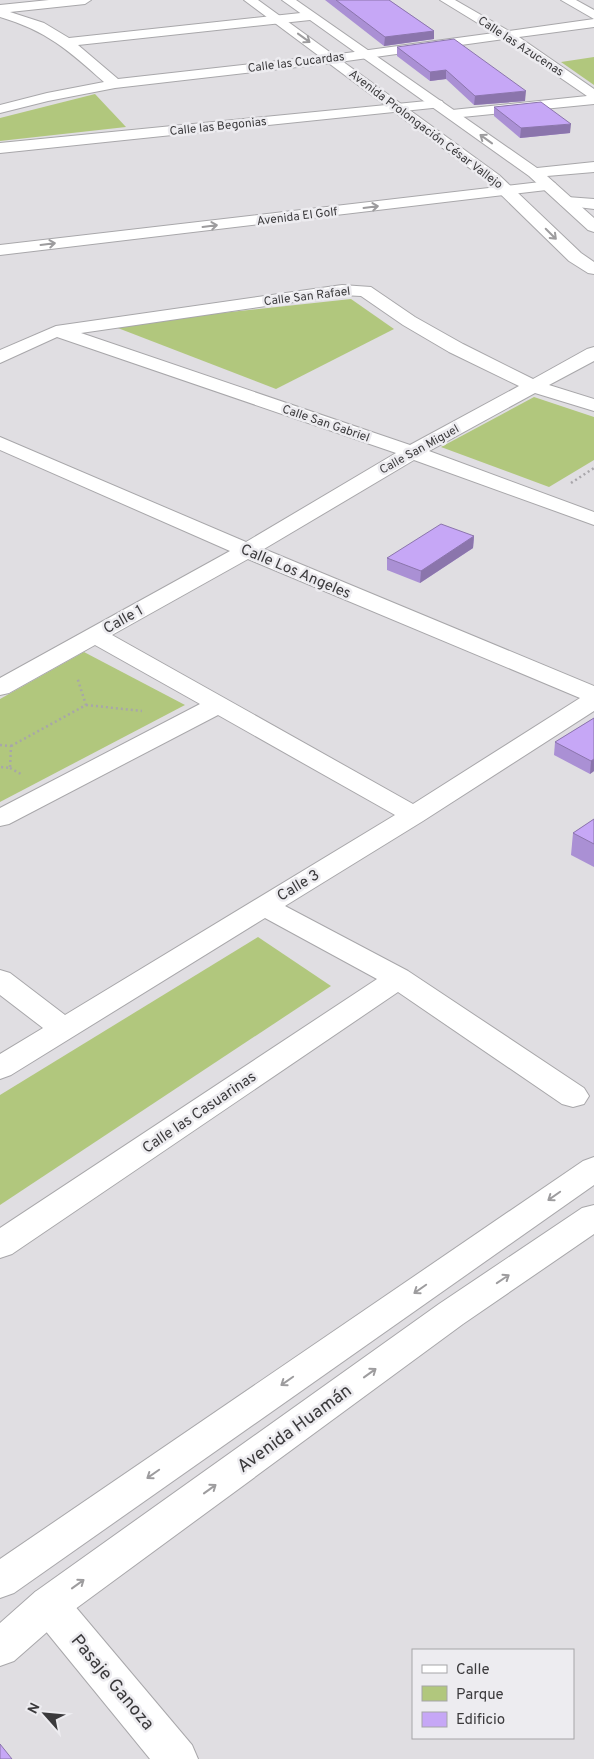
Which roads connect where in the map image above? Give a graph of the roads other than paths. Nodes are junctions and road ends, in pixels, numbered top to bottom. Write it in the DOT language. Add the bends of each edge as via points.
graph roads {
  1 [pos="85,0"];
  2 [pos="250,0"];
  3 [pos="288,0"];
  4 [pos="446,0"];
  5 [pos="567,0"];
  6 [pos="0,9"];
  7 [pos="0,13"];
  8 [pos="594,15"];
  9 [pos="310,16"];
  10 [pos="278,20"];
  11 [pos="594,23"];
  12 [pos="505,34"];
  13 [pos="67,42"];
  14 [pos="366,53"];
  15 [pos="332,59"];
  16 [pos="115,84"];
  17 [pos="594,95"];
  18 [pos="594,100"];
  19 [pos="437,104"];
  20 [pos="397,108"];
  21 [pos="0,109"];
  22 [pos="452,114"];
  23 [pos="0,148"];
  24 [pos="594,167"];
  25 [pos="534,173"];
  26 [pos="492,178"];
  27 [pos="594,181"];
  28 [pos="549,186"];
  29 [pos="509,191"];
  30 [pos="567,202"];
  31 [pos="594,204"];
  32 [pos="594,227"];
  33 [pos="1,245"];
  34 [pos="594,269"];
  35 [pos="56,331"];
  36 [pos="594,353"];
  37 [pos="0,357"];
  38 [pos="534,386"];
  39 [pos="594,405"];
  40 [pos="0,443"];
  41 [pos="412,452"];
  42 [pos="594,519"];
  43 [pos="246,550"];
  44 [pos="95,635"];
  45 [pos="0,688"];
  46 [pos="594,694"];
  47 [pos="594,700"];
  48 [pos="220,704"];
  49 [pos="414,815"];
  50 [pos="0,818"];
  51 [pos="264,906"];
  52 [pos="398,978"];
  53 [pos="0,980"];
  54 [pos="62,1028"];
  55 [pos="0,1068"];
  56 [pos="573,1096"];
  57 [pos="594,1168"];
  58 [pos="594,1217"];
  59 [pos="0,1245"];
  60 [pos="7,1571"];
  61 [pos="49,1605"];
  62 [pos="0,1648"];
  63 [pos="177,1759"];
  1 -- 6 [label="street"];
  2 -- 10 [label="street, Avenida Prolongación César Vallejo"];
  3 -- 9 [label="street, Avenida Prolongación César Vallejo"];
  4 -- 12 [label="street, Calle las Azucenas"];
  5 -- 8 [label="street"];
  7 -- 13 [label="street" via="32,23"];
  9 -- 10 [label="street"];
  9 -- 14 [label="street, Avenida Prolongación César Vallejo"];
  10 -- 13 [label="street"];
  10 -- 15 [label="street, Avenida Prolongación César Vallejo, one-way"];
  11 -- 12 [label="street, Calle las Cucardas"];
  12 -- 14 [label="street, Calle las Cucardas"];
  12 -- 17 [label="street, Calle las Azucenas"];
  13 -- 16 [label="street"];
  14 -- 15 [label="street, Calle las Cucardas"];
  14 -- 19 [label="street, Avenida Prolongación César Vallejo"];
  15 -- 16 [label="street, Calle las Cucardas"];
  15 -- 20 [label="street, Avenida Prolongación César Vallejo"];
  16 -- 21 [label="street, Calle las Cucardas"];
  18 -- 22 [label="street"];
  19 -- 20 [label="street, Calle las Begonias"];
  19 -- 22 [label="street, Avenida Prolongación César Vallejo"];
  20 -- 23 [label="street, Calle las Begonias"];
  20 -- 26 [label="street, Avenida Prolongación César Vallejo"];
  25 -- 22 [label="street, Avenida Prolongación César Vallejo, one-way"];
  24 -- 25 [label="street, Avenida El Golf"];
  25 -- 26 [label="street, Avenida El Golf"];
  25 -- 28 [label="street, Avenida Prolongación César Vallejo"];
  26 -- 29 [label="street, Avenida Prolongación César Vallejo"];
  26 -- 33 [label="street, Avenida El Golf"];
  27 -- 28 [label="street, Avenida El Golf"];
  28 -- 29 [label="street, Avenida El Golf"];
  28 -- 30 [label="street, Avenida Prolongación César Vallejo"];
  33 -- 29 [label="street, Avenida El Golf, one-way"];
  29 -- 34 [label="street, Avenida Prolongación César Vallejo, one-way" via="575,257"];
  30 -- 31 [label="street"];
  30 -- 32 [label="street, Avenida Prolongación César Vallejo"];
  35 -- 37 [label="street, Calle San Rafael"];
  35 -- 38 [label="street, Calle San Rafael" via="342,290 365,291 456,348"];
  35 -- 41 [label="street, Calle San Gabriel"];
  36 -- 38 [label="street, Calle San Miguel"];
  38 -- 39 [label="street, Calle San Rafael"];
  38 -- 41 [label="street, Calle San Miguel"];
  40 -- 43 [label="street, Calle Los Angeles"];
  41 -- 42 [label="street, Calle San Gabriel"];
  41 -- 43 [label="street, Calle San Miguel"];
  43 -- 44 [label="street, Calle 1"];
  43 -- 46 [label="street, Calle Los Angeles"];
  44 -- 45 [label="street, Calle 1"];
  44 -- 48 [label="street"];
  47 -- 49 [label="street, Calle 3"];
  48 -- 49 [label="street"];
  48 -- 50 [label="street"];
  49 -- 51 [label="street, Calle 3"];
  51 -- 52 [label="street"];
  51 -- 54 [label="street, Calle 3"];
  52 -- 56 [label="street"];
  52 -- 59 [label="street, Calle las Casuarinas"];
  53 -- 54 [label="street"];
  54 -- 55 [label="street, Calle 3"];
  57 -- 60 [label="street, one-way"];
  61 -- 58 [label="street, Avenida Huamán, one-way" via="451,1314"];
  61 -- 62 [label="street, Avenida Huamán"];
  61 -- 63 [label="street, Pasaje Ganoza"];
}
